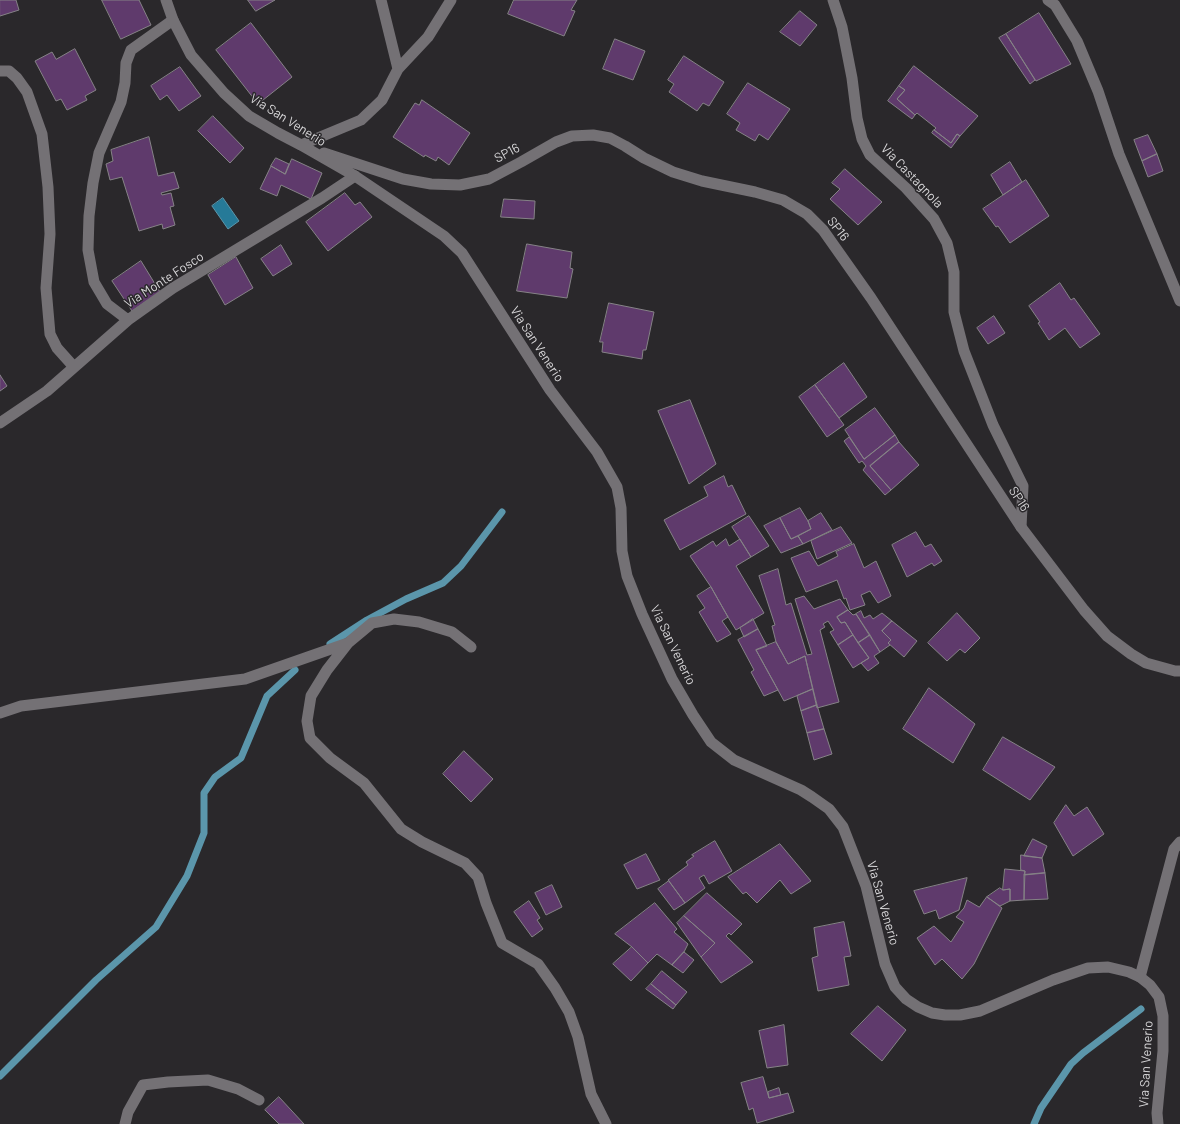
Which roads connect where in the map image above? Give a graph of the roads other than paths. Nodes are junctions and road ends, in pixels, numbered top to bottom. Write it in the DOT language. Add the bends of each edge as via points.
graph roads {
  1 [pos="166,0"];
  2 [pos="381,0"];
  3 [pos="450,0"];
  4 [pos="833,0"];
  5 [pos="1048,0"];
  6 [pos="173,20"];
  7 [pos="398,69"];
  8 [pos="0,71"];
  9 [pos="301,145"];
  10 [pos="354,176"];
  11 [pos="1180,301"];
  12 [pos="128,320"];
  13 [pos="74,367"];
  14 [pos="0,423"];
  15 [pos="1020,527"];
  16 [pos="348,643"];
  17 [pos="471,647"];
  18 [pos="1180,672"];
  19 [pos="0,713"];
  20 [pos="1180,842"];
  21 [pos="1140,977"];
  22 [pos="259,1100"];
  23 [pos="125,1124"];
  24 [pos="606,1124"];
  25 [pos="1158,1124"];
  1 -- 6 [label="street, Via San Venerio"];
  2 -- 7 [label="street"];
  3 -- 7 [label="street" via="428,37"];
  4 -- 15 [label="street, Via Castagnola" via="842,27 862,138 870,155 906,188 934,219 947,244 954,272 954,312 964,351 993,425 1023,486"];
  5 -- 11 [label="street" via="1054,5 1076,41 1098,91 1119,154"];
  6 -- 9 [label="street, Via San Venerio" via="191,55 224,93 249,116"];
  6 -- 12 [label="street" via="131,50 126,63 121,102 99,153 88,216 88,250 94,282 107,304"];
  7 -- 9 [label="street" via="382,100 361,120"];
  8 -- 13 [label="street" via="9,71 28,92 42,134 50,234 46,288 50,334 57,348"];
  9 -- 10 [label="street, Via San Venerio"];
  9 -- 15 [label="street, SP16 / SP16" via="403,179 430,184 460,185 489,179 556,142 572,136 593,135 610,138 673,172 783,200 807,214 823,230 871,298"];
  10 -- 12 [label="street, Via Monte Fosco" via="173,288"];
  10 -- 21 [label="street, Via San Venerio" via="444,236 462,253 550,390 597,452 617,488 622,508 622,551 627,576 672,679 711,742 734,760 801,790 830,809 836,817 846,834 866,886 885,964 895,986 906,999 932,1013 960,1015 980,1011 1088,968 1108,967"];
  12 -- 13 [label="street, Via Monte Fosco"];
  13 -- 14 [label="street, Via Monte Fosco" via="47,391"];
  15 -- 18 [label="street, SP16 / SP16" via="1107,636 1146,663"];
  16 -- 17 [label="street" via="372,623 394,619 419,622 452,632"];
  16 -- 19 [label="street" via="245,679 21,706"];
  16 -- 24 [label="street" via="311,696 307,721 310,738 330,758 364,783 401,829 465,863 478,876 502,943 538,964 569,1012 578,1037 591,1094"];
  20 -- 21 [label="street" via="1174,849"];
  21 -- 25 [label="street, Via San Venerio" via="1159,997 1163,1016"];
  22 -- 23 [label="street" via="238,1089 208,1080 143,1086 128,1112"];
}
